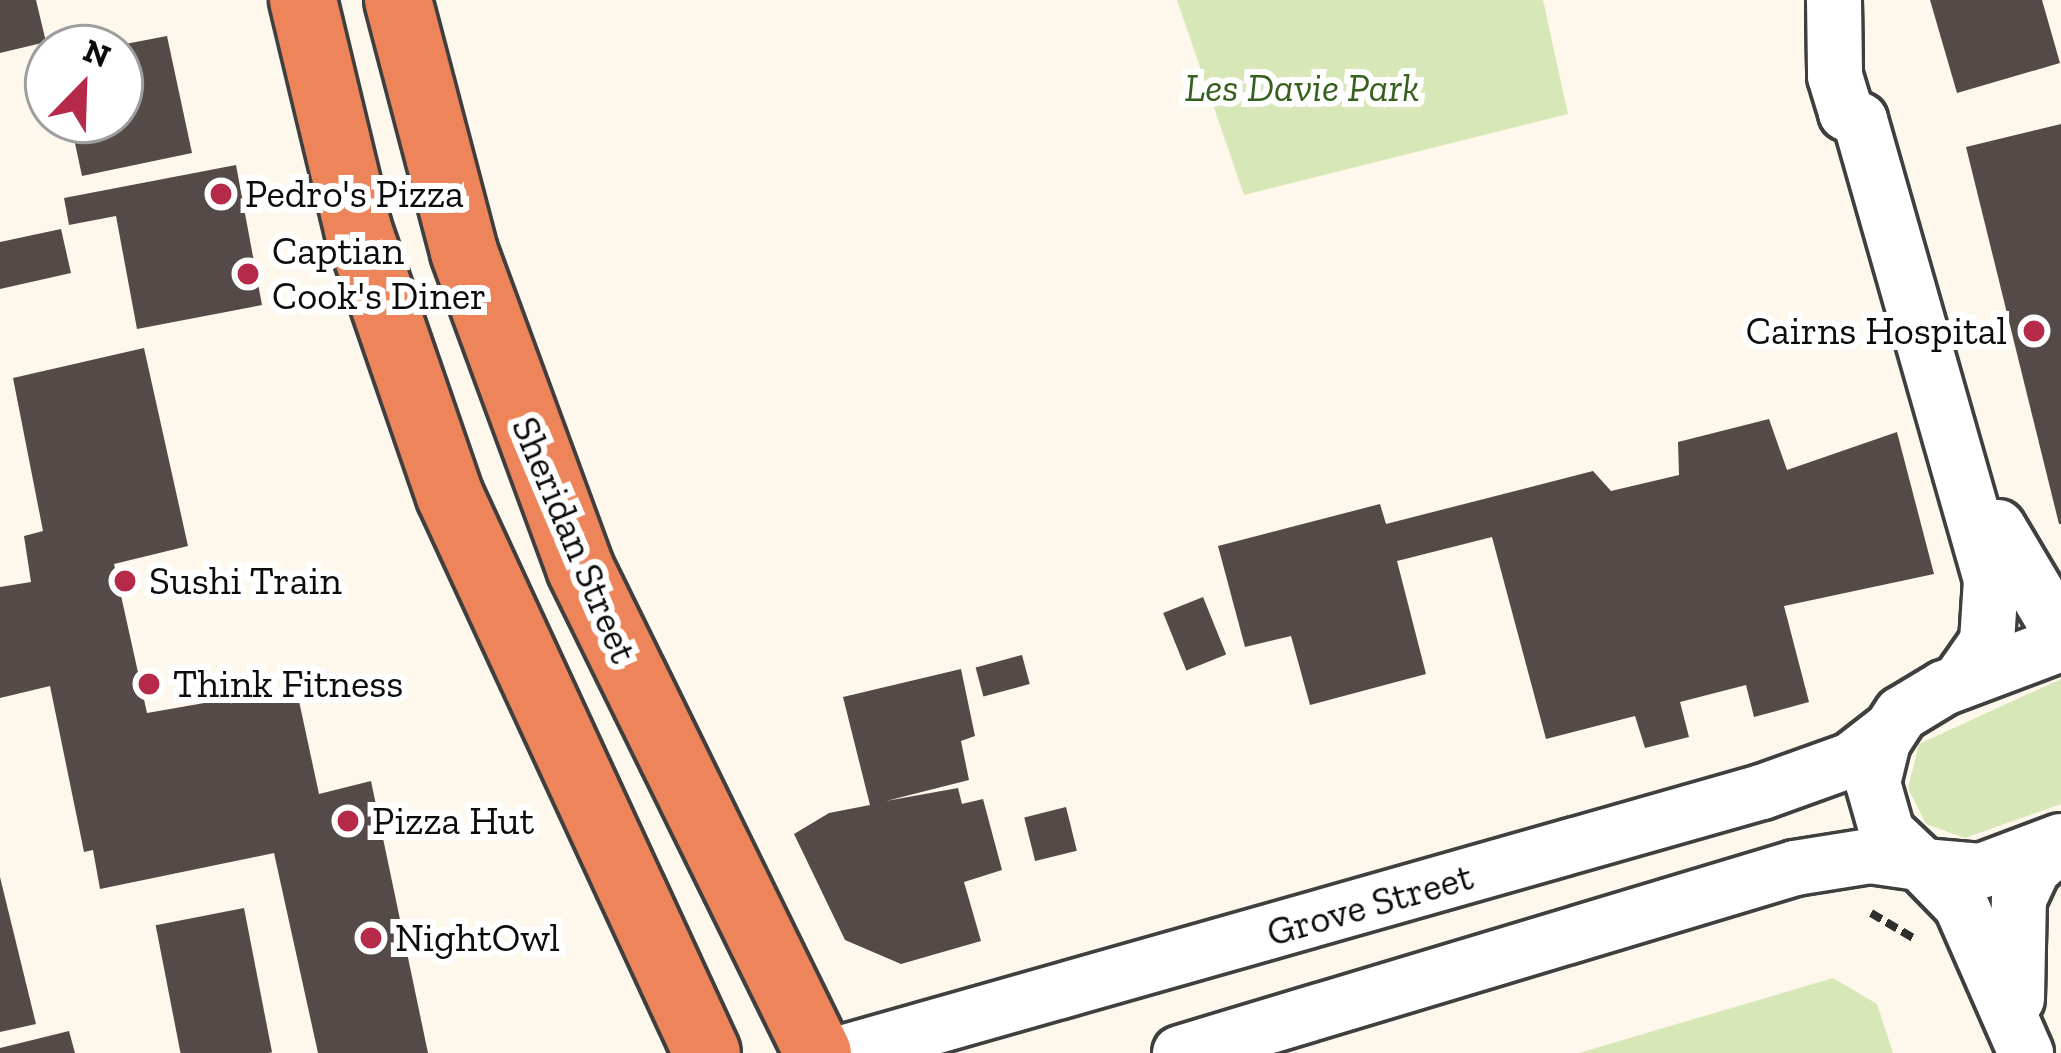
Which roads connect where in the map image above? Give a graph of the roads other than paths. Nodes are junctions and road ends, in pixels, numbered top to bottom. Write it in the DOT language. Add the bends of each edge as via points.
graph roads {
  1 [pos="303,0"];
  2 [pos="398,0"];
  3 [pos="1834,0"];
  4 [pos="1954,438"];
  5 [pos="2061,633"];
  6 [pos="2061,644"];
  7 [pos="1959,682"];
  8 [pos="1887,732"];
  9 [pos="2061,842"];
  10 [pos="1921,864"];
  11 [pos="2024,1046"];
  12 [pos="707,1053"];
  13 [pos="818,1053"];
  14 [pos="842,1053"];
  15 [pos="1180,1053"];
  1 -- 12 [label="highway" via="358,229 449,496"];
  2 -- 13 [label="highway, Sheridan Street" via="464,252 572,548"];
  3 -- 4 [label="street" via="1835,76 1846,113 1860,120"];
  4 -- 5 [label="street" via="2024,579"];
  4 -- 7 [label="street" via="1994,606 1987,642"];
  6 -- 7 [label="street, Grove Street"];
  7 -- 8 [label="street, Grove Street" via="1911,706"];
  8 -- 10 [label="street" via="1875,766 1876,806 1894,843"];
  8 -- 14 [label="street, Grove Street" via="1851,760 1762,792"];
  9 -- 10 [label="street" via="1981,871"];
  9 -- 11 [label="street" via="2028,876 2015,914"];
  10 -- 11 [label="street" via="1961,905"];
  10 -- 15 [label="street" via="1870,856 1795,868"];
}
